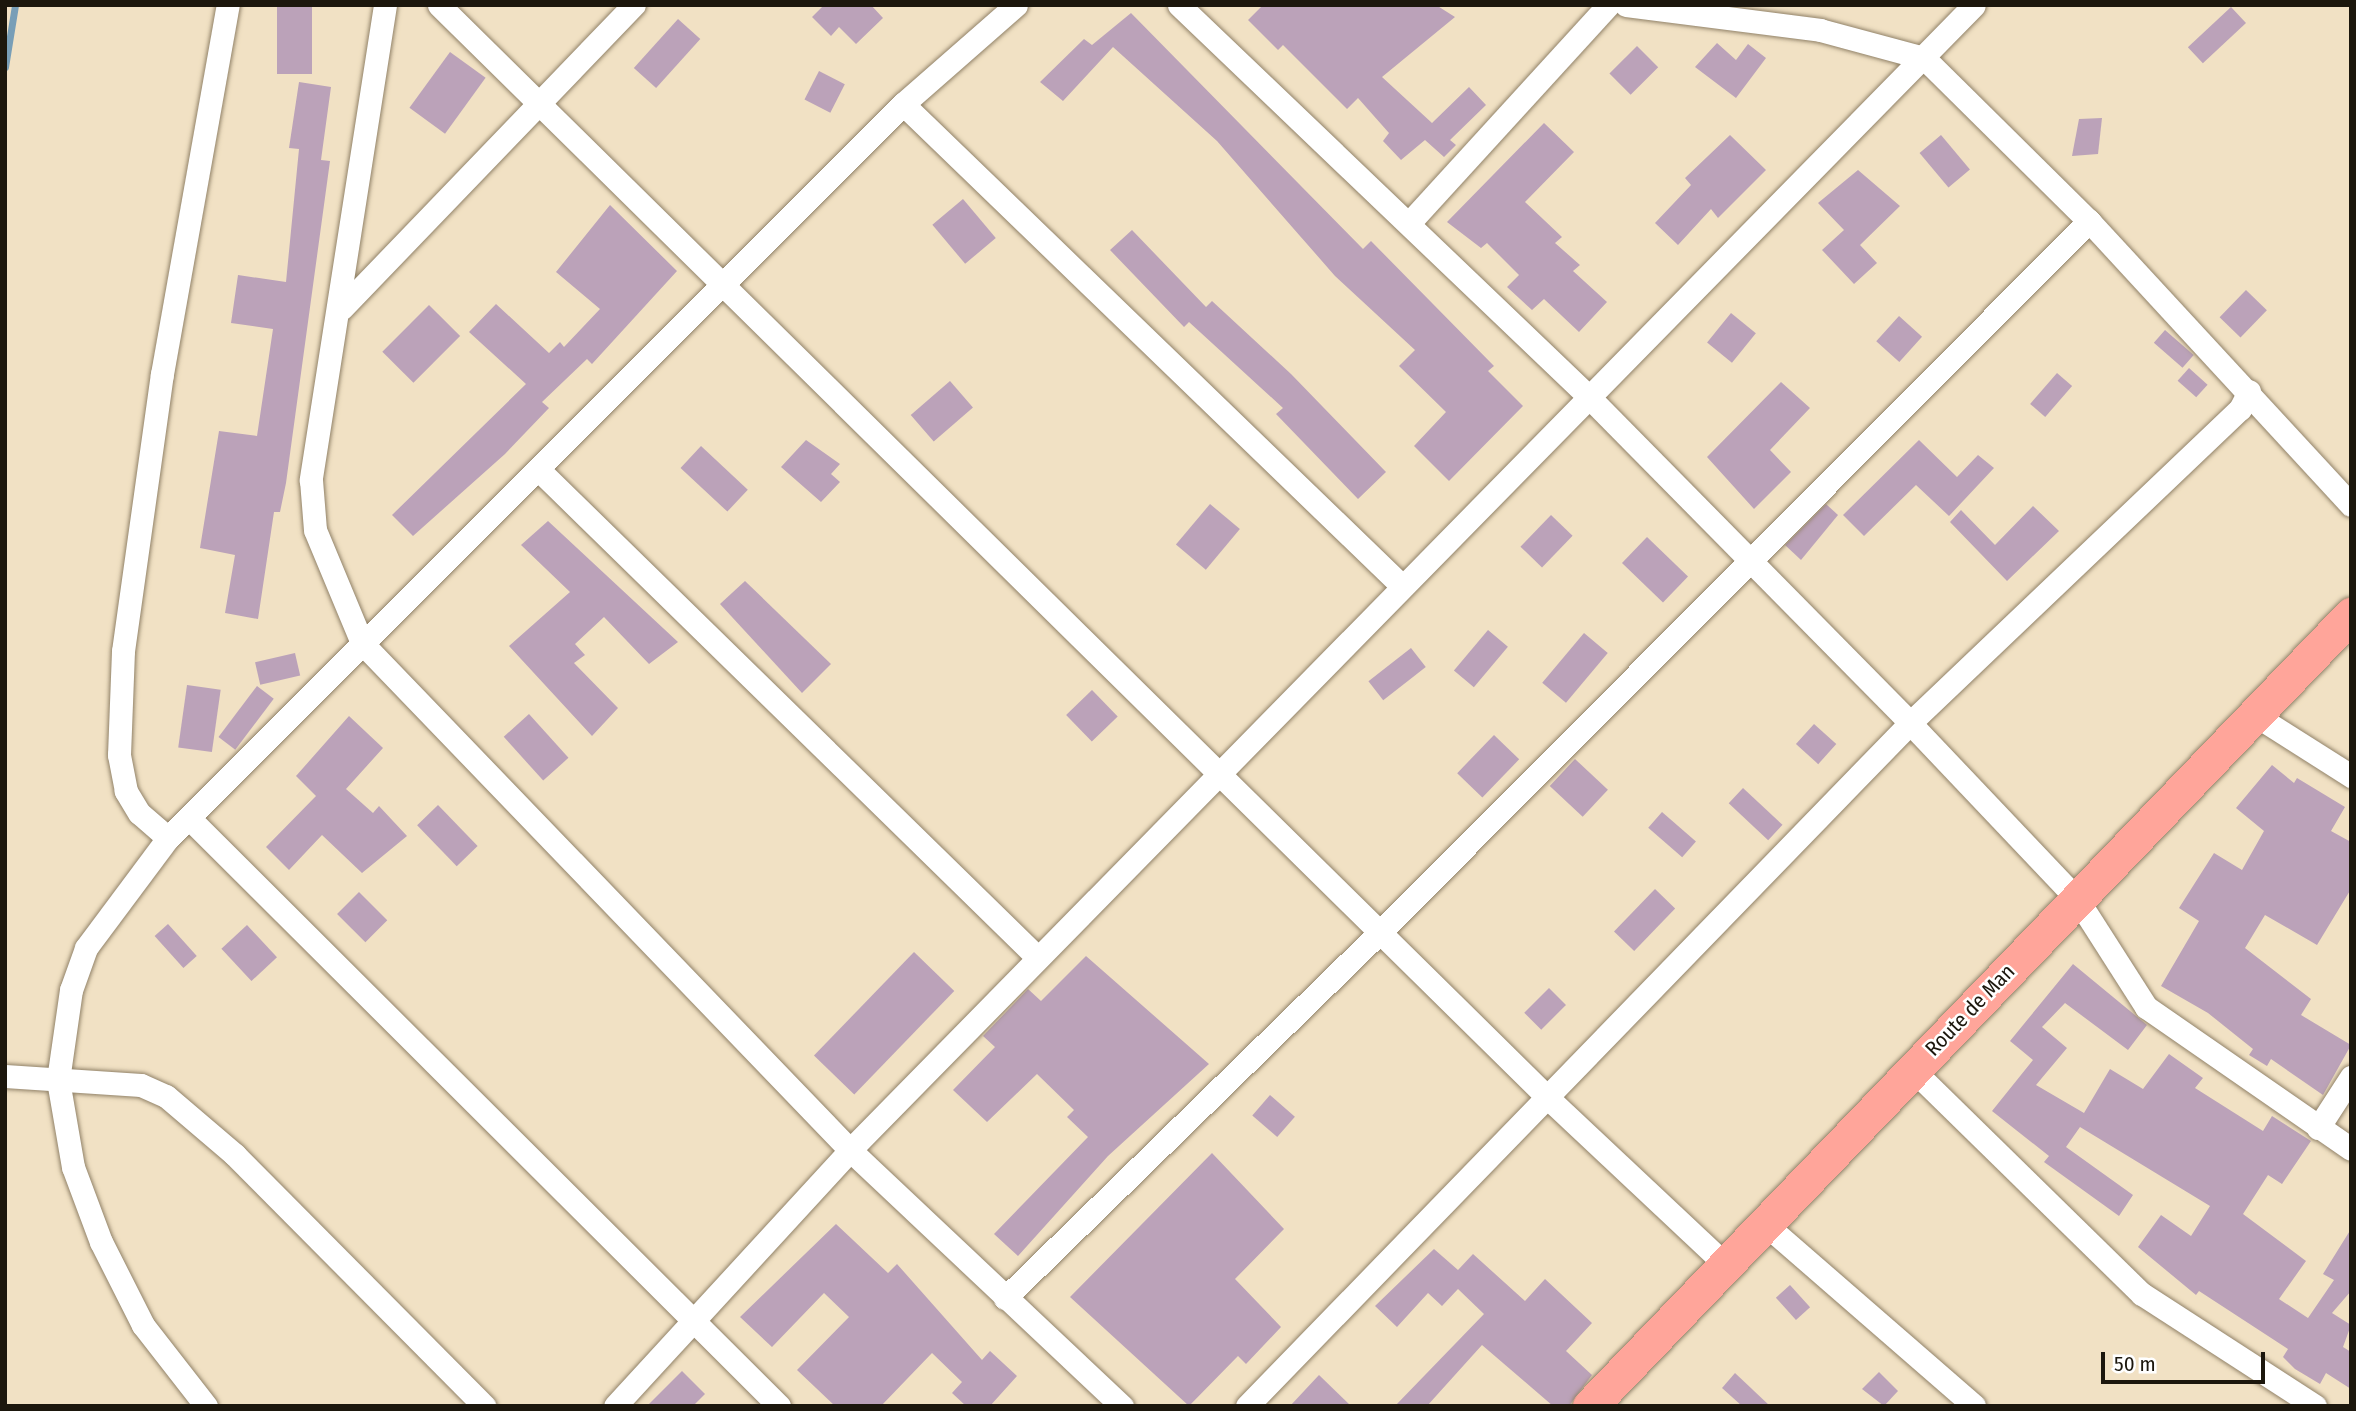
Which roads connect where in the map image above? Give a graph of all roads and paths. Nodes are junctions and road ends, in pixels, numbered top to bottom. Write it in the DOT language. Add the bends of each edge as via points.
graph roads {
  1 [pos="228,5"];
  2 [pos="385,5"];
  3 [pos="439,5"];
  4 [pos="634,5"];
  5 [pos="1016,5"];
  6 [pos="1179,5"];
  7 [pos="1608,5"];
  8 [pos="1626,5"];
  9 [pos="1974,5"];
  10 [pos="1924,58"];
  11 [pos="903,104"];
  12 [pos="540,106"];
  13 [pos="2090,221"];
  14 [pos="1410,222"];
  15 [pos="720,286"];
  16 [pos="342,308"];
  17 [pos="2249,391"];
  18 [pos="1589,397"];
  19 [pos="539,470"];
  20 [pos="2351,505"];
  21 [pos="1749,558"];
  22 [pos="1401,585"];
  23 [pos="2351,615"];
  24 [pos="362,643"];
  25 [pos="2255,715"];
  26 [pos="1910,723"];
  27 [pos="1218,774"];
  28 [pos="2351,776"];
  29 [pos="189,818"];
  30 [pos="168,838"];
  31 [pos="2077,899"];
  32 [pos="1380,933"];
  33 [pos="1038,958"];
  34 [pos="1913,1070"];
  35 [pos="5,1076"];
  36 [pos="2351,1077"];
  37 [pos="58,1080"];
  38 [pos="1548,1098"];
  39 [pos="2318,1128"];
  40 [pos="2351,1149"];
  41 [pos="850,1150"];
  42 [pos="1765,1224"];
  43 [pos="1726,1265"];
  44 [pos="1005,1298"];
  45 [pos="691,1321"];
  46 [pos="206,1406"];
  47 [pos="484,1406"];
  48 [pos="615,1406"];
  49 [pos="779,1406"];
  50 [pos="1122,1406"];
  51 [pos="1247,1406"];
  52 [pos="1590,1406"];
  53 [pos="1974,1406"];
  54 [pos="2315,1406"];
  1 -- 30 [label="street" via="162,374 123,651 119,755 126,791 139,813"];
  2 -- 16 [label="street"];
  3 -- 12 [label="street"];
  4 -- 12 [label="street"];
  5 -- 11 [label="street"];
  6 -- 14 [label="street"];
  7 -- 14 [label="street"];
  8 -- 10 [label="street" via="1820,30"];
  9 -- 10 [label="street"];
  10 -- 13 [label="street"];
  10 -- 18 [label="street"];
  11 -- 15 [label="street"];
  11 -- 22 [label="street"];
  12 -- 15 [label="street"];
  12 -- 16 [label="street"];
  13 -- 17 [label="street"];
  13 -- 21 [label="street"];
  14 -- 18 [label="street"];
  15 -- 19 [label="street"];
  15 -- 27 [label="street"];
  16 -- 24 [label="street" via="311,480 315,530"];
  17 -- 20 [label="street"];
  17 -- 26 [label="street" via="2240,409"];
  18 -- 21 [label="street"];
  18 -- 22 [label="street"];
  19 -- 24 [label="street"];
  19 -- 33 [label="street"];
  21 -- 26 [label="street"];
  21 -- 32 [label="street"];
  22 -- 27 [label="street"];
  23 -- 25 [label="highway, Route de Man"];
  24 -- 29 [label="street"];
  24 -- 41 [label="street"];
  25 -- 28 [label="street"];
  25 -- 31 [label="highway, Route de Man"];
  26 -- 31 [label="street"];
  26 -- 38 [label="street"];
  27 -- 32 [label="street"];
  27 -- 33 [label="street"];
  29 -- 30 [label="street"];
  29 -- 45 [label="street"];
  30 -- 37 [label="street" via="86,948 71,990"];
  31 -- 34 [label="highway, Route de Man"];
  31 -- 39 [label="street" via="2146,1007"];
  32 -- 38 [label="street"];
  32 -- 44 [label="street"];
  33 -- 41 [label="street"];
  34 -- 42 [label="highway, Route de Man"];
  34 -- 54 [label="street" via="2142,1294"];
  35 -- 37 [label="street"];
  36 -- 39 [label="street"];
  37 -- 46 [label="street" via="73,1167 101,1242 144,1325"];
  37 -- 47 [label="street" via="141,1085 193,1115"];
  38 -- 43 [label="street"];
  38 -- 51 [label="street"];
  39 -- 40 [label="street"];
  41 -- 44 [label="street"];
  41 -- 45 [label="street"];
  42 -- 43 [label="highway, Route de Man"];
  42 -- 53 [label="street"];
  43 -- 52 [label="highway, Route de Man"];
  44 -- 50 [label="street"];
  45 -- 48 [label="street"];
  45 -- 49 [label="street"];
}
